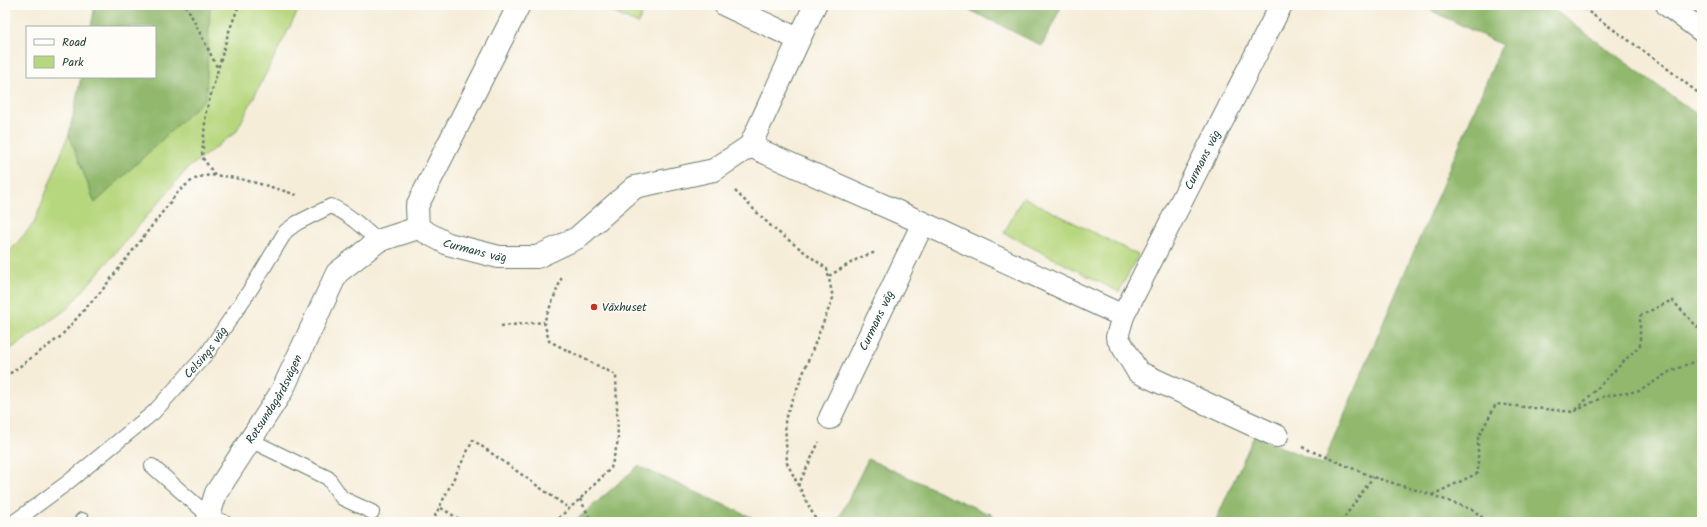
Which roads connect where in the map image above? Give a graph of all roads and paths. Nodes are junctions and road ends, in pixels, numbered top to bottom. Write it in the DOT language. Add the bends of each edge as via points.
graph roads {
  1 [pos="186,5"];
  2 [pos="239,5"];
  3 [pos="519,5"];
  4 [pos="725,5"];
  5 [pos="815,5"];
  6 [pos="1282,5"];
  7 [pos="1579,5"];
  8 [pos="1667,5"];
  9 [pos="1702,31"];
  10 [pos="798,40"];
  11 [pos="218,69"];
  12 [pos="1702,96"];
  13 [pos="750,146"];
  14 [pos="714,170"];
  15 [pos="216,175"];
  16 [pos="331,206"];
  17 [pos="923,222"];
  18 [pos="418,228"];
  19 [pos="576,238"];
  20 [pos="378,241"];
  21 [pos="912,247"];
  22 [pos="829,276"];
  23 [pos="1123,316"];
  24 [pos="544,322"];
  25 [pos="501,326"];
  26 [pos="1702,332"];
  27 [pos="1702,358"];
  28 [pos="5,377"];
  29 [pos="1573,412"];
  30 [pos="830,418"];
  31 [pos="1277,436"];
  32 [pos="250,440"];
  33 [pos="152,466"];
  34 [pos="1373,477"];
  35 [pos="798,486"];
  36 [pos="1432,495"];
  37 [pos="580,499"];
  38 [pos="440,508"];
  39 [pos="570,509"];
  40 [pos="372,512"];
  41 [pos="991,515"];
  42 [pos="213,520"];
  43 [pos="14,522"];
  44 [pos="432,522"];
  45 [pos="464,522"];
  46 [pos="554,522"];
  47 [pos="592,522"];
  48 [pos="817,522"];
  49 [pos="990,522"];
  50 [pos="1340,522"];
  51 [pos="1488,522"];
  1 -- 11 [label="path"];
  2 -- 11 [label="path"];
  3 -- 18 [label="street" via="416,206"];
  4 -- 10 [label="street"];
  5 -- 10 [label="street"];
  6 -- 23 [label="street, Curmans väg"];
  7 -- 12 [label="path"];
  8 -- 9 [label="street"];
  10 -- 13 [label="street"];
  11 -- 15 [label="path" via="206,112 202,157"];
  13 -- 14 [label="street, Curmans väg"];
  13 -- 17 [label="street"];
  14 -- 19 [label="street, Curmans väg" via="635,188"];
  14 -- 22 [label="path" via="774,229 827,269"];
  15 -- 16 [label="path" via="261,185"];
  15 -- 28 [label="path" via="198,178 185,186 103,289 60,337"];
  16 -- 20 [label="lane" via="354,220"];
  16 -- 43 [label="lane, Celsings väg" via="297,222 286,231 208,352 154,412 67,483"];
  17 -- 21 [label="street, Curmans väg"];
  17 -- 23 [label="street"];
  18 -- 19 [label="street, Curmans väg" via="448,244 499,257 537,256"];
  18 -- 20 [label="street"];
  19 -- 24 [label="path"];
  20 -- 32 [label="street, Rotsundagårdsvägen" via="336,273 282,391"];
  21 -- 22 [label="path" via="896,247 859,258"];
  21 -- 30 [label="street, Curmans väg"];
  22 -- 35 [label="path" via="833,298 785,419 787,463"];
  23 -- 31 [label="street, Curmans väg" via="1117,336 1138,372"];
  24 -- 25 [label="path"];
  24 -- 37 [label="path" via="549,342 616,375 618,441 611,468"];
  26 -- 29 [label="path" via="1672,300 1640,316 1640,345"];
  27 -- 29 [label="path" via="1669,372 1640,391 1605,396"];
  29 -- 36 [label="path" via="1496,404 1478,438 1478,473"];
  30 -- 35 [label="path"];
  31 -- 34 [label="path"];
  32 -- 40 [label="lane" via="328,478 342,498"];
  32 -- 42 [label="street, Rotsundagårdsvägen" via="216,493"];
  33 -- 42 [label="lane"];
  34 -- 36 [label="path"];
  34 -- 50 [label="path"];
  35 -- 48 [label="path"];
  36 -- 51 [label="path" via="1473,510"];
  37 -- 39 [label="path"];
  37 -- 47 [label="path"];
  38 -- 39 [label="path" via="473,440"];
  38 -- 44 [label="path"];
  38 -- 45 [label="path"];
  39 -- 46 [label="path"];
  41 -- 49 [label="path"];
}
